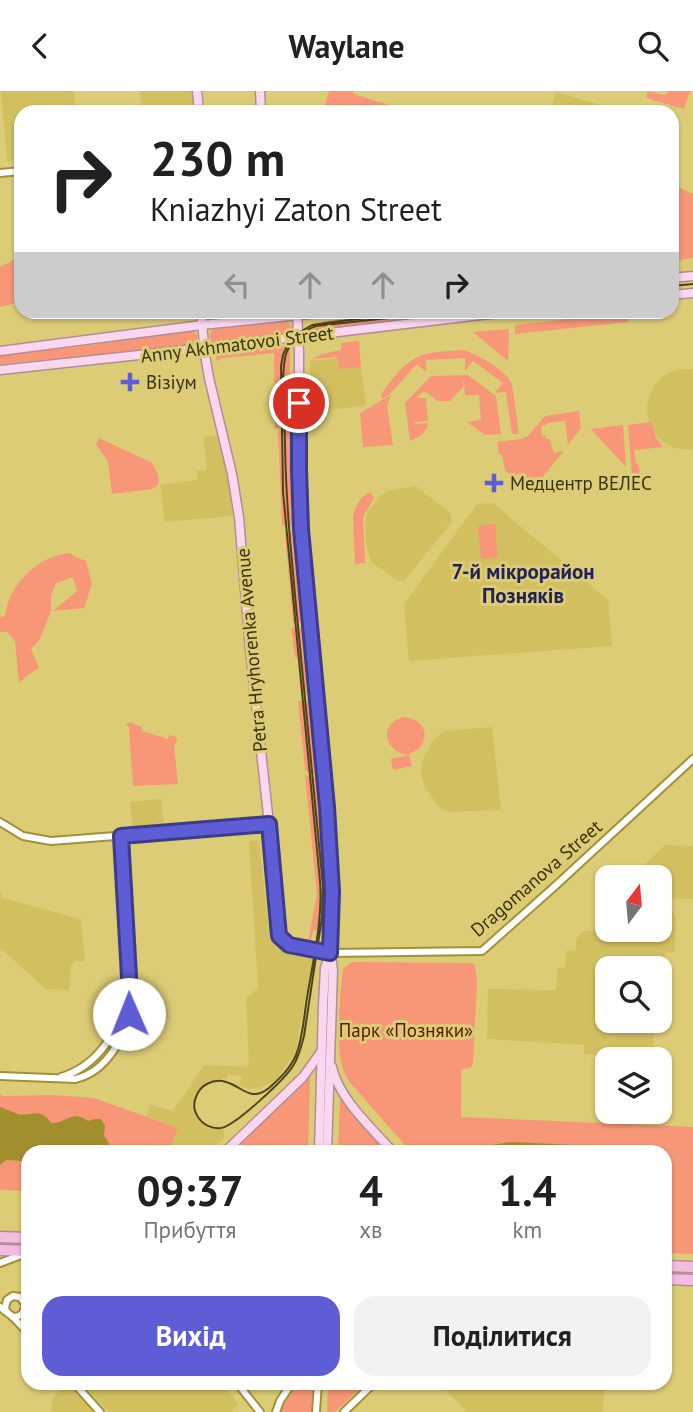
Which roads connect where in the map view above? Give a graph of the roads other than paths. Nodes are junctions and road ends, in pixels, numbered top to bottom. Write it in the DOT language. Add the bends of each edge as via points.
graph roads {
  1 [pos="202,319"];
  2 [pos="250,319"];
  3 [pos="297,319"];
  4 [pos="446,319"];
  5 [pos="202,325"];
  6 [pos="298,336"];
  7 [pos="204,348"];
  8 [pos="0,351"];
  9 [pos="0,370"];
  10 [pos="693,759"];
  11 [pos="0,822"];
  12 [pos="269,824"];
  13 [pos="121,836"];
  14 [pos="330,953"];
  15 [pos="321,1052"];
  16 [pos="330,1057"];
  17 [pos="0,1076"];
  18 [pos="232,1145"];
  19 [pos="318,1145"];
  20 [pos="327,1145"];
  21 [pos="387,1145"];
  22 [pos="0,1237"];
  23 [pos="21,1238"];
  24 [pos="0,1250"];
  25 [pos="21,1252"];
  26 [pos="21,1255"];
  27 [pos="0,1263"];
  28 [pos="672,1266"];
  29 [pos="693,1267"];
  30 [pos="672,1279"];
  31 [pos="693,1280"];
  32 [pos="0,1295"];
  33 [pos="10,1297"];
  34 [pos="21,1297"];
  35 [pos="3,1309"];
  36 [pos="21,1313"];
  37 [pos="13,1317"];
  38 [pos="21,1325"];
  39 [pos="80,1390"];
  40 [pos="243,1390"];
  41 [pos="287,1390"];
  42 [pos="318,1390"];
  43 [pos="367,1390"];
  44 [pos="100,1412"];
  45 [pos="260,1412"];
  46 [pos="276,1412"];
  47 [pos="316,1412"];
  48 [pos="344,1412"];
  1 -- 5 [label="main road, Petra Hryhorenka Avenue"];
  2 -- 5 [label="main road, Anny Akhmatovoi Street"];
  3 -- 6 [label="main road"];
  4 -- 6 [label="main road, Anny Akhmatovoi Street"];
  5 -- 7 [label="main road, Petra Hryhorenka Avenue"];
  5 -- 8 [label="main road, Anny Akhmatovoi Street"];
  6 -- 7 [label="main road, Anny Akhmatovoi Street"];
  6 -- 14 [label="main road" via="301,529 332,883"];
  7 -- 9 [label="main road, Anny Akhmatovoi Street"];
  7 -- 12 [label="main road, Petra Hryhorenka Avenue" via="239,517"];
  10 -- 14 [label="street, Dragomanova Street" via="482,951"];
  11 -- 13 [label="street" via="40,840"];
  12 -- 13 [label="street"];
  12 -- 14 [label="main road, Petra Hryhorenka Avenue" via="279,936 289,945"];
  13 -- 17 [label="street" via="130,1004 121,1038 85,1076"];
  14 -- 15 [label="main road" via="325,968"];
  14 -- 16 [label="main road"];
  15 -- 18 [label="main road" via="303,1077"];
  15 -- 19 [label="main road"];
  16 -- 20 [label="main road"];
  16 -- 21 [label="main road" via="347,1099"];
  22 -- 23 [label="highway"];
  24 -- 25 [label="highway"];
  26 -- 27 [label="street"];
  28 -- 29 [label="highway"];
  30 -- 31 [label="highway"];
  32 -- 33 [label="street"];
  33 -- 34 [label="street"];
  33 -- 35 [label="street"];
  35 -- 37 [label="street"];
  36 -- 37 [label="street"];
  37 -- 38 [label="street"];
  39 -- 44 [label="street"];
  40 -- 45 [label="street"];
  41 -- 46 [label="street"];
  42 -- 47 [label="street"];
  43 -- 48 [label="street"];
}
